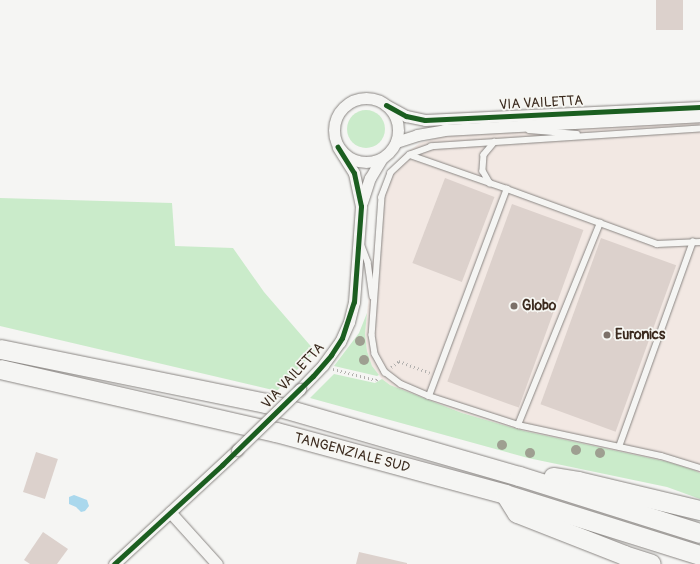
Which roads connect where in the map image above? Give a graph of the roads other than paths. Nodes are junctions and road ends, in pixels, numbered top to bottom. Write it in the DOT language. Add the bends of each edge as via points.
graph roads {
  1 [pos="386,105"];
  2 [pos="700,107"];
  3 [pos="700,116"];
  4 [pos="497,127"];
  5 [pos="700,129"];
  6 [pos="606,137"];
  7 [pos="396,142"];
  8 [pos="496,142"];
  9 [pos="338,147"];
  10 [pos="410,155"];
  11 [pos="382,158"];
  12 [pos="490,183"];
  13 [pos="507,189"];
  14 [pos="360,206"];
  15 [pos="600,223"];
  16 [pos="358,238"];
  17 [pos="693,242"];
  18 [pos="700,242"];
  19 [pos="375,311"];
  20 [pos="0,349"];
  21 [pos="0,369"];
  22 [pos="429,396"];
  23 [pos="518,425"];
  24 [pos="620,447"];
  25 [pos="700,468"];
  26 [pos="519,476"];
  27 [pos="505,494"];
  28 [pos="700,510"];
  29 [pos="170,512"];
  30 [pos="700,533"];
  31 [pos="700,555"];
  32 [pos="114,564"];
  33 [pos="217,564"];
  34 [pos="652,564"];
  1 -- 2 [label="street, VIA VAILETTA" via="406,116 425,120"];
  1 -- 7 [label="street" via="393,112 397,122"];
  1 -- 9 [label="street" via="376,99 365,98 354,100 345,106 338,114 334,125"];
  3 -- 4 [label="street, VIA VAILETTA"];
  4 -- 6 [label="lane"];
  4 -- 7 [label="street, VIA VAILETTA" via="437,131"];
  5 -- 6 [label="lane"];
  6 -- 8 [label="lane"];
  7 -- 11 [label="street"];
  8 -- 10 [label="lane" via="432,147"];
  8 -- 12 [label="lane" via="487,150 482,160 483,171"];
  9 -- 11 [label="street" via="344,154 358,161 372,162"];
  9 -- 14 [label="street, VIA VAILETTA" via="354,173"];
  10 -- 12 [label="lane"];
  10 -- 19 [label="lane" via="391,173 382,197"];
  11 -- 14 [label="street, VIA VAILETTA" via="370,178"];
  12 -- 13 [label="lane"];
  13 -- 15 [label="lane"];
  13 -- 22 [label="lane"];
  14 -- 16 [label="street, VIA VAILETTA"];
  15 -- 17 [label="lane" via="657,244"];
  15 -- 23 [label="lane"];
  16 -- 19 [label="lane" via="368,262"];
  16 -- 29 [label="street, VIA VAILETTA, bridge" via="354,302 346,329 332,355 237,450"];
  17 -- 18 [label="lane"];
  17 -- 24 [label="lane"];
  19 -- 22 [label="lane" via="373,340 375,354 381,366 395,381"];
  20 -- 26 [label="highway, TANGENZIALE SUD" via="266,403"];
  21 -- 27 [label="highway, TANGENZIALE SUD" via="276,432"];
  22 -- 23 [label="lane"];
  23 -- 24 [label="lane"];
  24 -- 25 [label="lane"];
  26 -- 28 [label="highway" via="547,476 571,480"];
  26 -- 30 [label="highway, TANGENZIALE SUD"];
  27 -- 31 [label="highway, TANGENZIALE SUD"];
  27 -- 34 [label="highway" via="517,513"];
  29 -- 32 [label="street, VIA VAILETTA"];
  29 -- 33 [label="street"];
}
